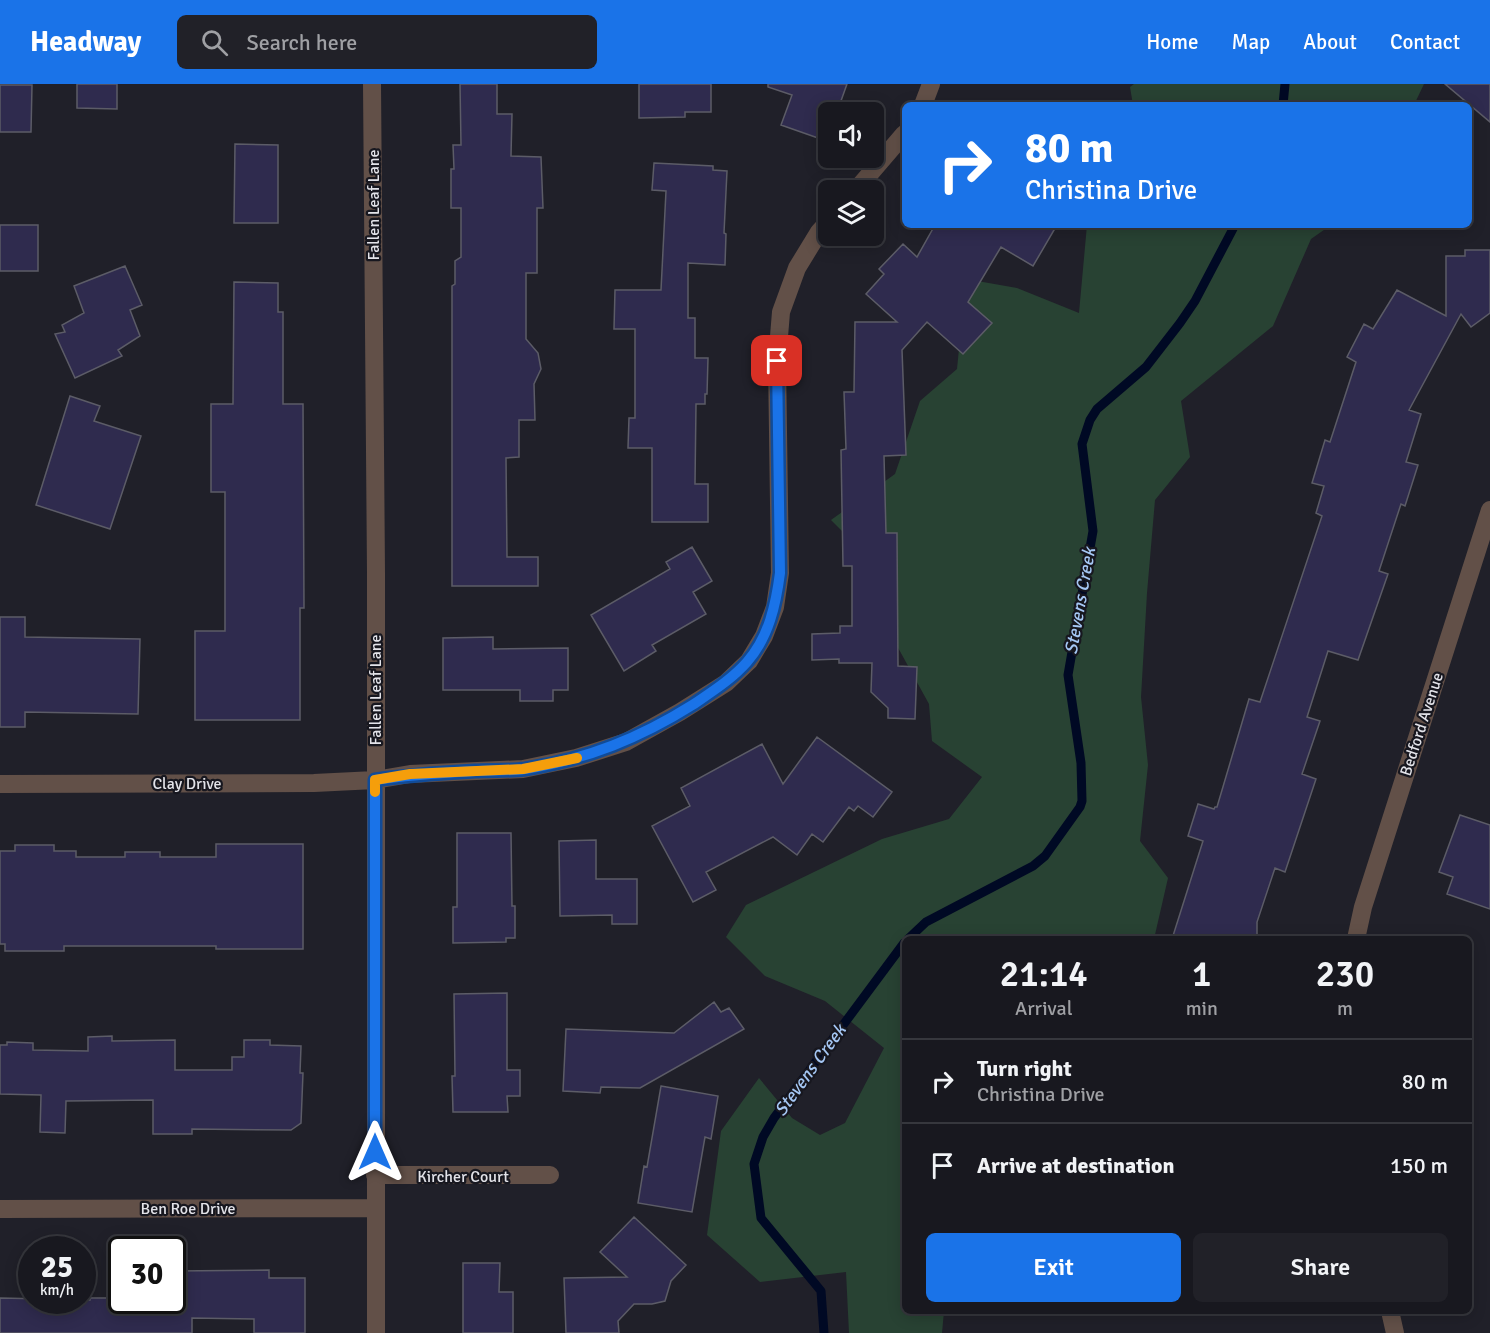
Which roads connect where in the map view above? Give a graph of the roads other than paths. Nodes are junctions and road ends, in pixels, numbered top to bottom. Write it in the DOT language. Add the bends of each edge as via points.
graph roads {
  1 [pos="372,84"];
  2 [pos="931,84"];
  3 [pos="924,102"];
  4 [pos="902,136"];
  5 [pos="865,180"];
  6 [pos="818,234"];
  7 [pos="1490,510"];
  8 [pos="375,780"];
  9 [pos="0,784"];
  10 [pos="1357,936"];
  11 [pos="375,1175"];
  12 [pos="550,1175"];
  13 [pos="376,1208"];
  14 [pos="0,1209"];
  15 [pos="1391,1314"];
  16 [pos="376,1333"];
  17 [pos="1395,1333"];
  1 -- 8 [label="street, Fallen Leaf Lane"];
  2 -- 3 [label="street"];
  4 -- 5 [label="street"];
  6 -- 8 [label="street, Clay Drive" via="797,268 781,312 777,361 780,573 775,607 749,661 726,683 680,712 626,742 576,759 523,769 410,774"];
  7 -- 10 [label="street, Bedford Avenue"];
  8 -- 9 [label="street, Clay Drive"];
  8 -- 11 [label="street, Fallen Leaf Lane"];
  11 -- 12 [label="street, Kircher Court"];
  11 -- 13 [label="street, Fallen Leaf Lane"];
  13 -- 14 [label="street, Ben Roe Drive"];
  13 -- 16 [label="street, Fallen Leaf Lane"];
  15 -- 17 [label="street"];
}
